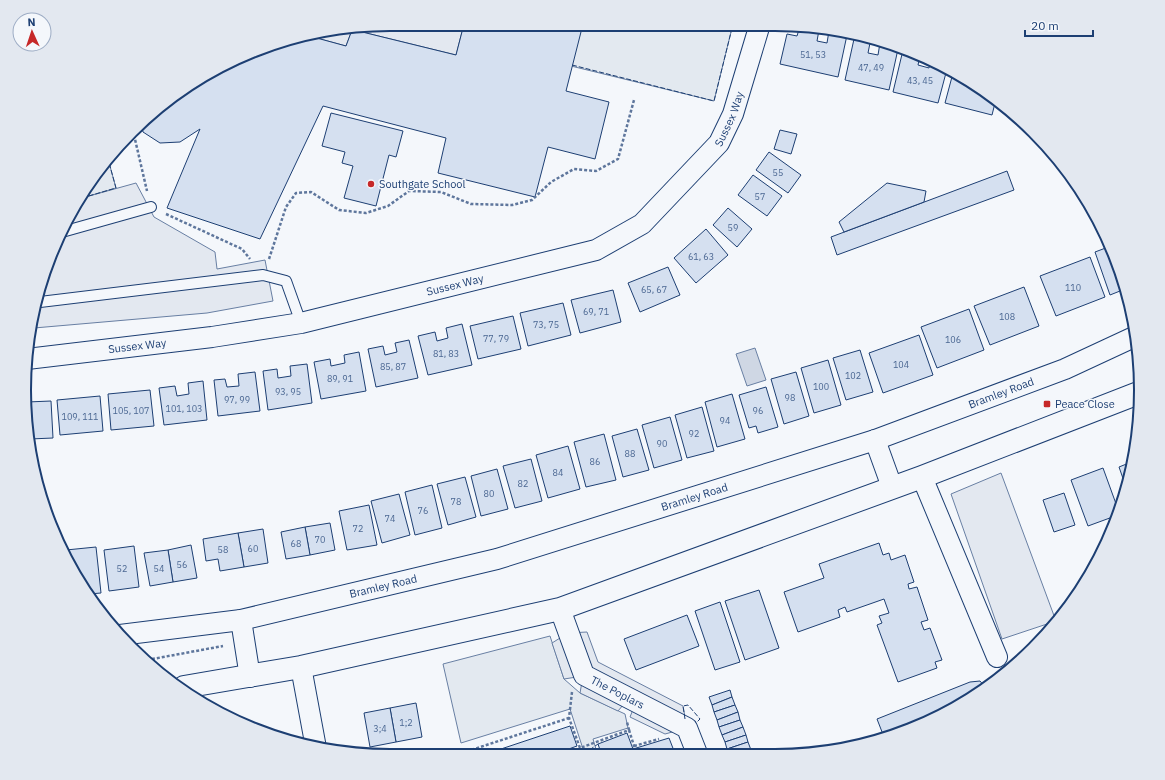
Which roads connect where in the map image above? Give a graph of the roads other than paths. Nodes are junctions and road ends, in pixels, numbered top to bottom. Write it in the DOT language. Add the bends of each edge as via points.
graph roads {
  1 [pos="758,31"];
  2 [pos="151,207"];
  3 [pos="68,230"];
  4 [pos="42,302"];
  5 [pos="301,323"];
  6 [pos="1130,339"];
  7 [pos="33,357"];
  8 [pos="1134,395"];
  9 [pos="875,440"];
  10 [pos="922,477"];
  11 [pos="892,487"];
  12 [pos="560,609"];
  13 [pos="241,620"];
  14 [pos="127,634"];
  15 [pos="997,657"];
  16 [pos="301,667"];
  17 [pos="250,677"];
  18 [pos="188,686"];
  19 [pos="315,741"];
  20 [pos="695,749"];
  1 -- 5 [label="street, Sussex Way" via="733,114 719,143 642,224 596,250"];
  2 -- 3 [label="lane"];
  4 -- 5 [label="lane" via="264,275 286,281"];
  5 -- 7 [label="street, Sussex Way" via="212,337"];
  6 -- 9 [label="street, Bramley Road" via="1065,369"];
  8 -- 10 [label="main road"];
  9 -- 11 [label="street"];
  9 -- 13 [label="street, Bramley Road" via="497,559"];
  10 -- 11 [label="main road"];
  10 -- 15 [label="street"];
  11 -- 12 [label="main road"];
  12 -- 16 [label="main road"];
  12 -- 20 [label="street, The Poplars" via="584,676 687,728"];
  13 -- 14 [label="street, Bramley Road"];
  13 -- 17 [label="street"];
  16 -- 17 [label="main road"];
  16 -- 19 [label="street"];
  17 -- 18 [label="main road"];
}
